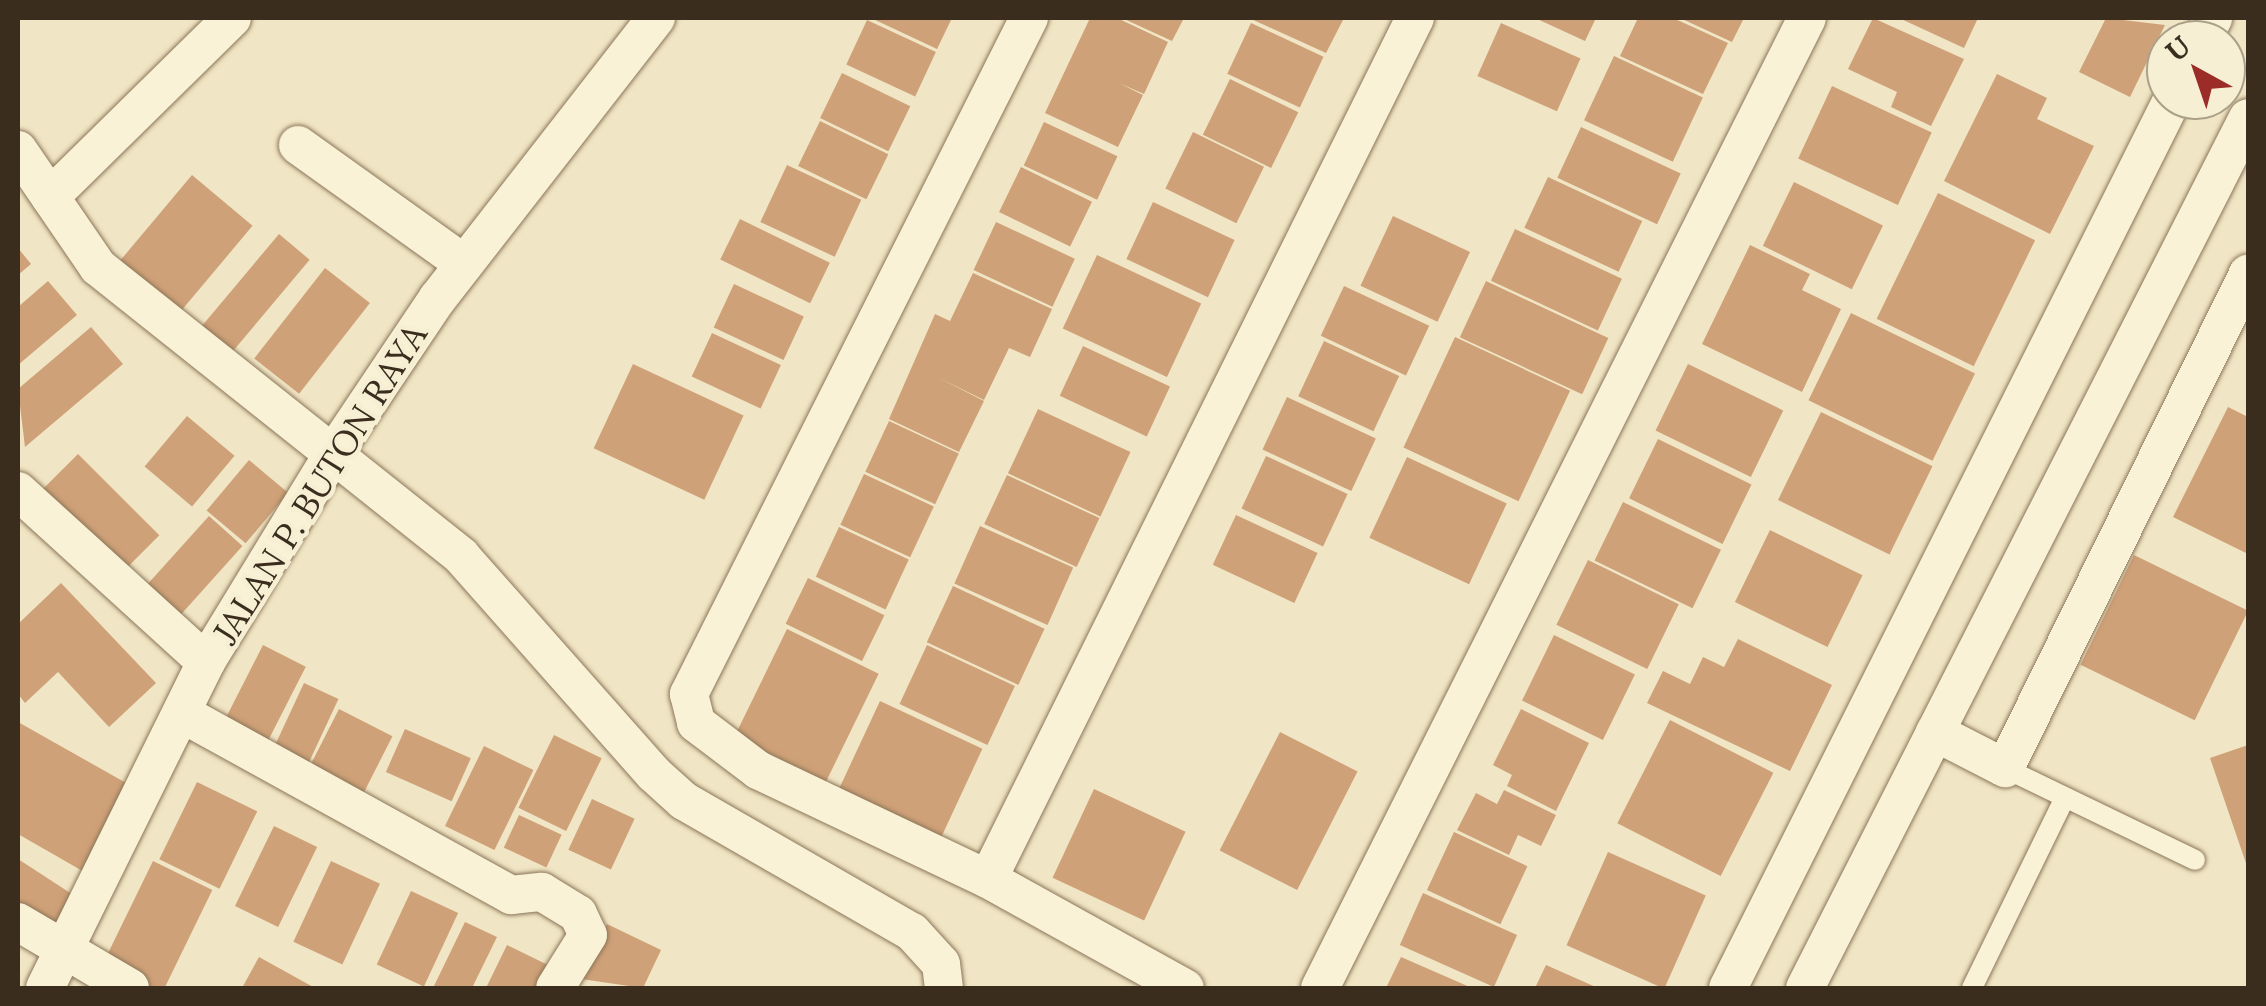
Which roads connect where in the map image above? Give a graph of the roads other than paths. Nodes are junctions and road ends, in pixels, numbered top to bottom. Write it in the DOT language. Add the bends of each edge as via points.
graph roads {
  1 [pos="232,18"];
  2 [pos="656,18"];
  3 [pos="1029,18"];
  4 [pos="1415,18"];
  5 [pos="1808,18"];
  6 [pos="2248,118"];
  7 [pos="2162,120"];
  8 [pos="298,145"];
  9 [pos="18,150"];
  10 [pos="50,197"];
  11 [pos="464,264"];
  12 [pos="2248,274"];
  13 [pos="335,451"];
  14 [pos="18,491"];
  15 [pos="206,662"];
  16 [pos="183,714"];
  17 [pos="1935,732"];
  18 [pos="2004,768"];
  19 [pos="2064,799"];
  20 [pos="2195,860"];
  21 [pos="988,879"];
  22 [pos="18,922"];
  23 [pos="64,950"];
  24 [pos="45,988"];
  25 [pos="130,988"];
  26 [pos="555,988"];
  27 [pos="944,988"];
  28 [pos="1185,988"];
  29 [pos="1320,988"];
  30 [pos="1728,988"];
  31 [pos="1805,988"];
  32 [pos="1972,988"];
  1 -- 10 [label="street"];
  2 -- 11 [label="street, JALAN P. BUTON RAYA"];
  3 -- 21 [label="street" via="689,694 696,724 722,748"];
  4 -- 21 [label="street"];
  5 -- 29 [label="street"];
  6 -- 17 [label="street"];
  7 -- 30 [label="street"];
  8 -- 11 [label="street"];
  9 -- 10 [label="street"];
  10 -- 13 [label="street" via="110,278"];
  11 -- 13 [label="street, JALAN P. BUTON RAYA"];
  12 -- 18 [label="street"];
  13 -- 15 [label="street, JALAN P. BUTON RAYA"];
  13 -- 27 [label="street" via="461,556 674,792 912,932 940,964"];
  14 -- 15 [label="street"];
  15 -- 16 [label="street, JALAN P. BUTON RAYA"];
  16 -- 23 [label="street, JALAN P. BUTON RAYA"];
  16 -- 26 [label="street" via="512,896 542,892 578,914 588,935"];
  17 -- 18 [label="street"];
  17 -- 31 [label="street"];
  18 -- 19 [label="lane"];
  19 -- 20 [label="lane"];
  19 -- 32 [label="lane"];
  21 -- 28 [label="street"];
  22 -- 23 [label="street"];
  23 -- 24 [label="street, JALAN P. BUTON RAYA"];
  23 -- 25 [label="street"];
}
